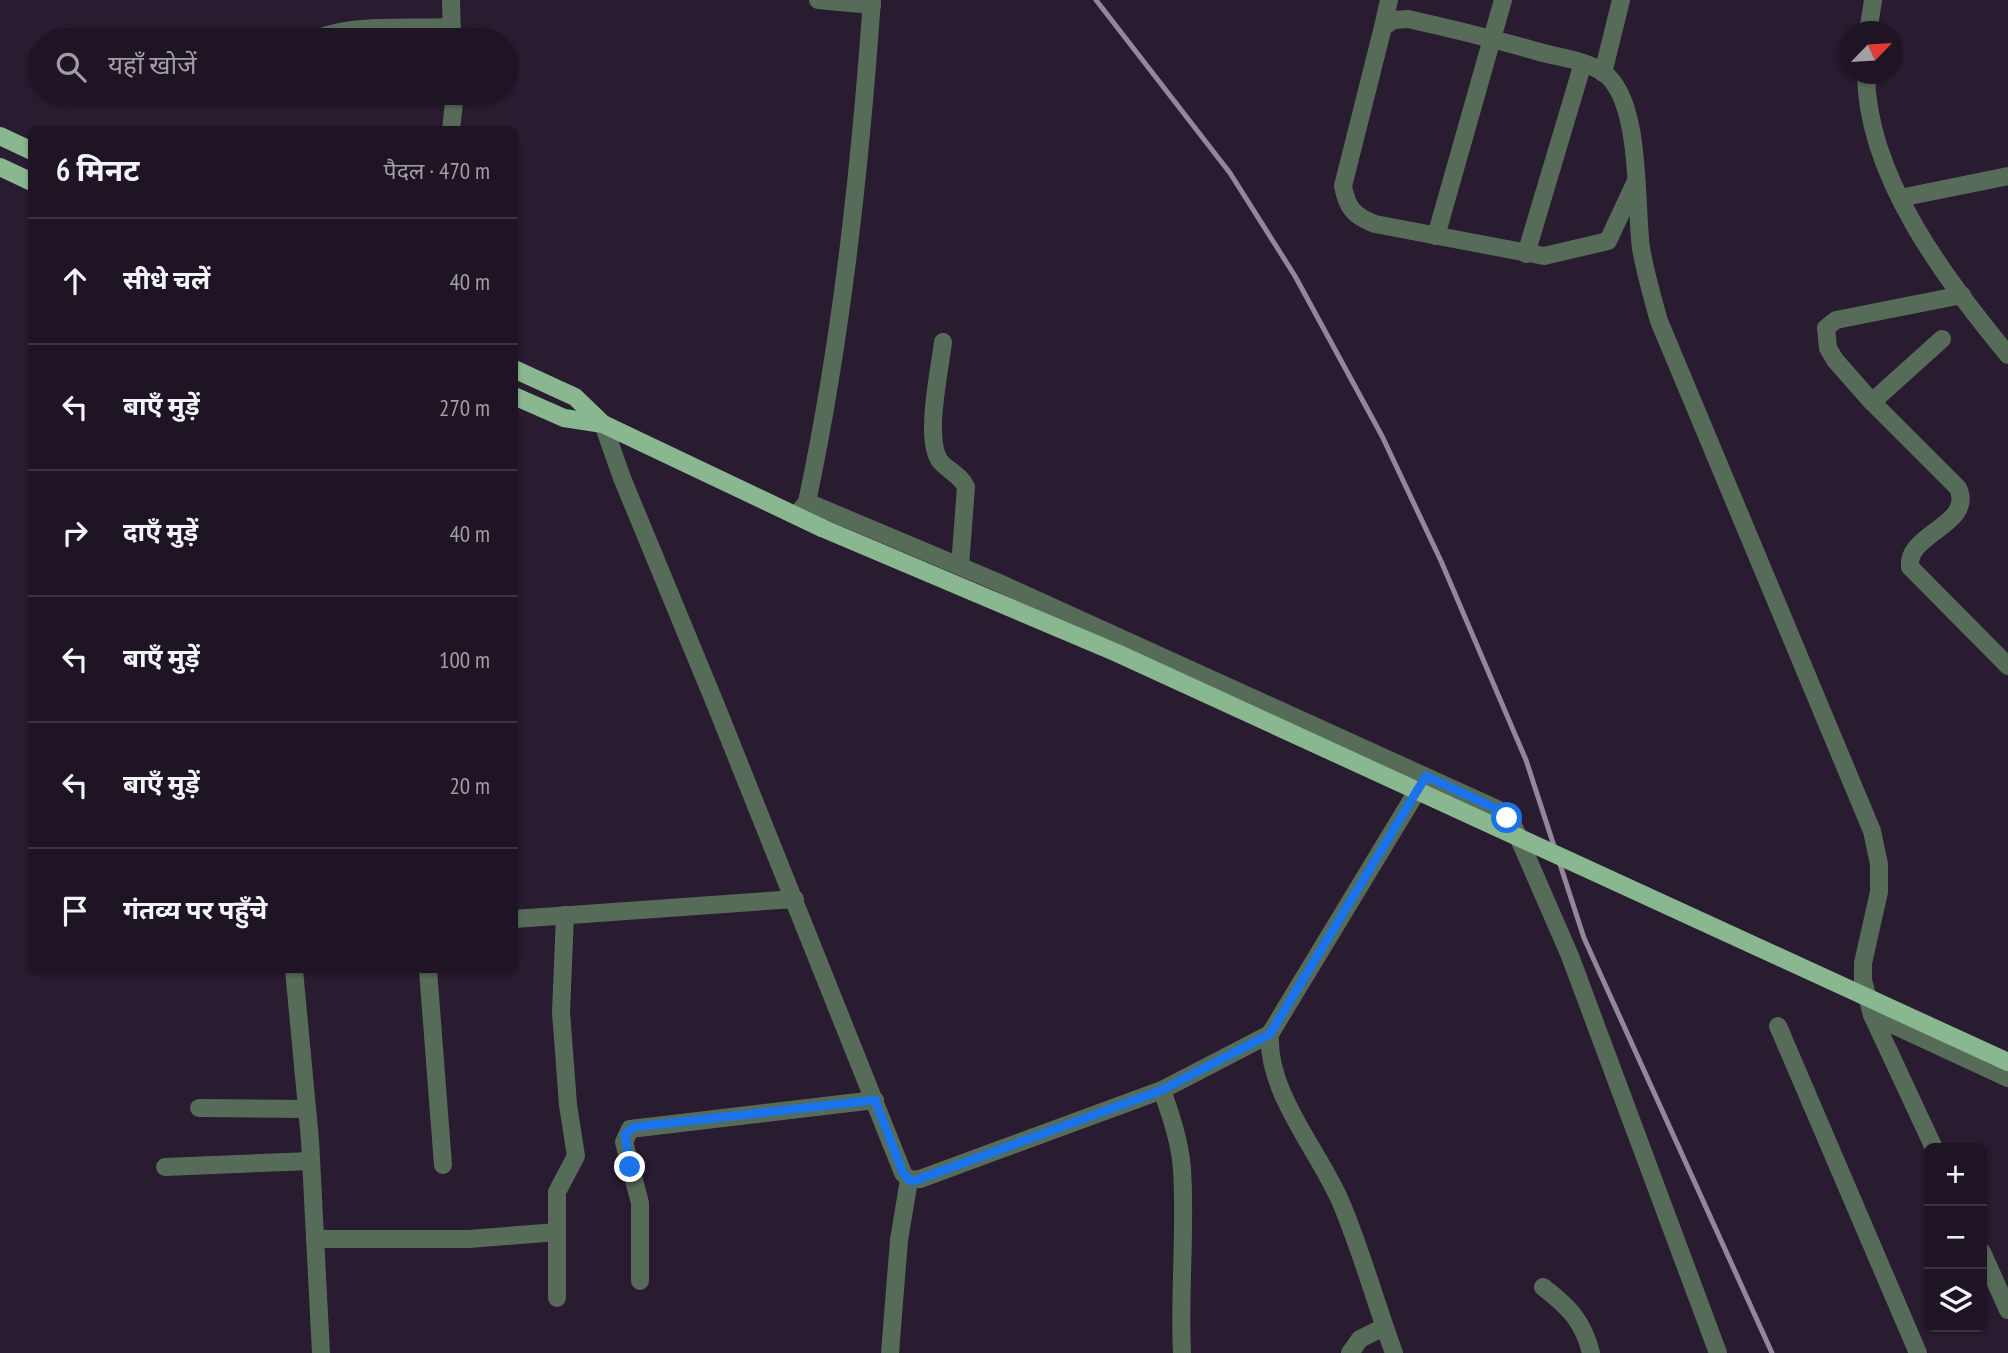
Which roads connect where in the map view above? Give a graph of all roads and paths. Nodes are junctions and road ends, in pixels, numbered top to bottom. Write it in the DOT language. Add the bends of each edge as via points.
graph roads {
  1 [pos="451,0"];
  2 [pos="818,0"];
  3 [pos="1389,0"];
  4 [pos="1503,0"];
  5 [pos="1620,0"];
  6 [pos="1873,0"];
  7 [pos="872,3"];
  8 [pos="1870,21"];
  9 [pos="1383,27"];
  10 [pos="452,28"];
  11 [pos="1494,39"];
  12 [pos="1583,63"];
  13 [pos="1604,73"];
  14 [pos="1868,84"];
  15 [pos="454,105"];
  16 [pos="451,126"];
  17 [pos="0,136"];
  18 [pos="28,149"];
  19 [pos="0,167"];
  20 [pos="2008,176"];
  21 [pos="28,181"];
  22 [pos="1635,183"];
  23 [pos="1900,198"];
  24 [pos="1436,236"];
  25 [pos="1526,254"];
  26 [pos="1962,295"];
  27 [pos="1942,339"];
  28 [pos="943,342"];
  29 [pos="2008,355"];
  30 [pos="518,371"];
  31 [pos="518,398"];
  32 [pos="1872,402"];
  33 [pos="603,424"];
  34 [pos="807,502"];
  35 [pos="796,517"];
  36 [pos="960,566"];
  37 [pos="2008,666"];
  38 [pos="1426,776"];
  39 [pos="795,899"];
  40 [pos="565,915"];
  41 [pos="518,919"];
  42 [pos="294,973"];
  43 [pos="428,973"];
  44 [pos="1872,1015"];
  45 [pos="1778,1026"];
  46 [pos="1270,1034"];
  47 [pos="2008,1062"];
  48 [pos="2008,1078"];
  49 [pos="1162,1090"];
  50 [pos="875,1100"];
  51 [pos="199,1108"];
  52 [pos="307,1109"];
  53 [pos="1932,1143"];
  54 [pos="311,1161"];
  55 [pos="443,1165"];
  56 [pos="165,1167"];
  57 [pos="909,1180"];
  58 [pos="557,1233"];
  59 [pos="315,1239"];
  60 [pos="1987,1263"];
  61 [pos="640,1281"];
  62 [pos="1543,1287"];
  63 [pos="557,1298"];
  64 [pos="2008,1310"];
  65 [pos="1384,1327"];
  66 [pos="321,1353"];
  67 [pos="890,1353"];
  68 [pos="1182,1353"];
  69 [pos="1350,1353"];
  70 [pos="1394,1353"];
  71 [pos="1591,1353"];
  72 [pos="1718,1353"];
  73 [pos="1918,1353"];
  1 -- 10 [label="street"];
  2 -- 7 [label="street"];
  3 -- 9 [label="street"];
  4 -- 11 [label="street"];
  5 -- 13 [label="street"];
  6 -- 8 [label="street"];
  7 -- 34 [label="street" via="830,391"];
  9 -- 11 [label="street" via="1408,19"];
  9 -- 24 [label="street" via="1343,186 1346,204 1356,216 1375,224"];
  11 -- 12 [label="street"];
  11 -- 24 [label="street"];
  12 -- 13 [label="street"];
  12 -- 25 [label="street"];
  13 -- 22 [label="street" via="1626,104"];
  14 -- 23 [label="street" via="1873,133"];
  15 -- 16 [label="street"];
  17 -- 18 [label="main road"];
  19 -- 21 [label="main road"];
  20 -- 23 [label="street"];
  22 -- 25 [label="street" via="1608,241 1563,253"];
  22 -- 44 [label="street" via="1642,251 1659,320 1872,831 1879,892 1863,963"];
  23 -- 26 [label="street"];
  24 -- 25 [label="street"];
  26 -- 29 [label="street"];
  26 -- 32 [label="street" via="1836,320 1826,328 1835,360"];
  27 -- 32 [label="street"];
  28 -- 36 [label="street" via="932,434 941,461 966,487"];
  30 -- 33 [label="main road" via="575,397"];
  31 -- 33 [label="main road" via="564,418"];
  32 -- 37 [label="street" via="1961,496 1958,511 1913,552 1910,567"];
  33 -- 35 [label="main road"];
  33 -- 39 [label="street"];
  34 -- 35 [label="street"];
  34 -- 36 [label="street"];
  35 -- 47 [label="main road, bridge" via="1117,653"];
  36 -- 38 [label="street"];
  38 -- 46 [label="street"];
  38 -- 72 [label="street" via="1497,809 1513,825 1570,956"];
  39 -- 40 [label="street"];
  39 -- 50 [label="street"];
  40 -- 41 [label="street"];
  40 -- 58 [label="street" via="561,1012 576,1156 557,1192"];
  42 -- 52 [label="street"];
  43 -- 55 [label="street"];
  44 -- 48 [label="street"];
  44 -- 53 [label="street"];
  45 -- 73 [label="street"];
  46 -- 49 [label="street"];
  46 -- 65 [label="street" via="1276,1074 1342,1205"];
  49 -- 57 [label="street"];
  49 -- 68 [label="street" via="1182,1169"];
  50 -- 57 [label="street"];
  50 -- 61 [label="street" via="630,1129 624,1142 640,1203"];
  51 -- 52 [label="street"];
  52 -- 54 [label="street"];
  54 -- 56 [label="street"];
  54 -- 59 [label="street"];
  57 -- 67 [label="street"];
  58 -- 59 [label="street" via="469,1239"];
  58 -- 63 [label="street"];
  59 -- 66 [label="street"];
  60 -- 64 [label="street"];
  62 -- 71 [label="street" via="1577,1316"];
  65 -- 69 [label="street" via="1360,1339"];
  65 -- 70 [label="street"];
}
